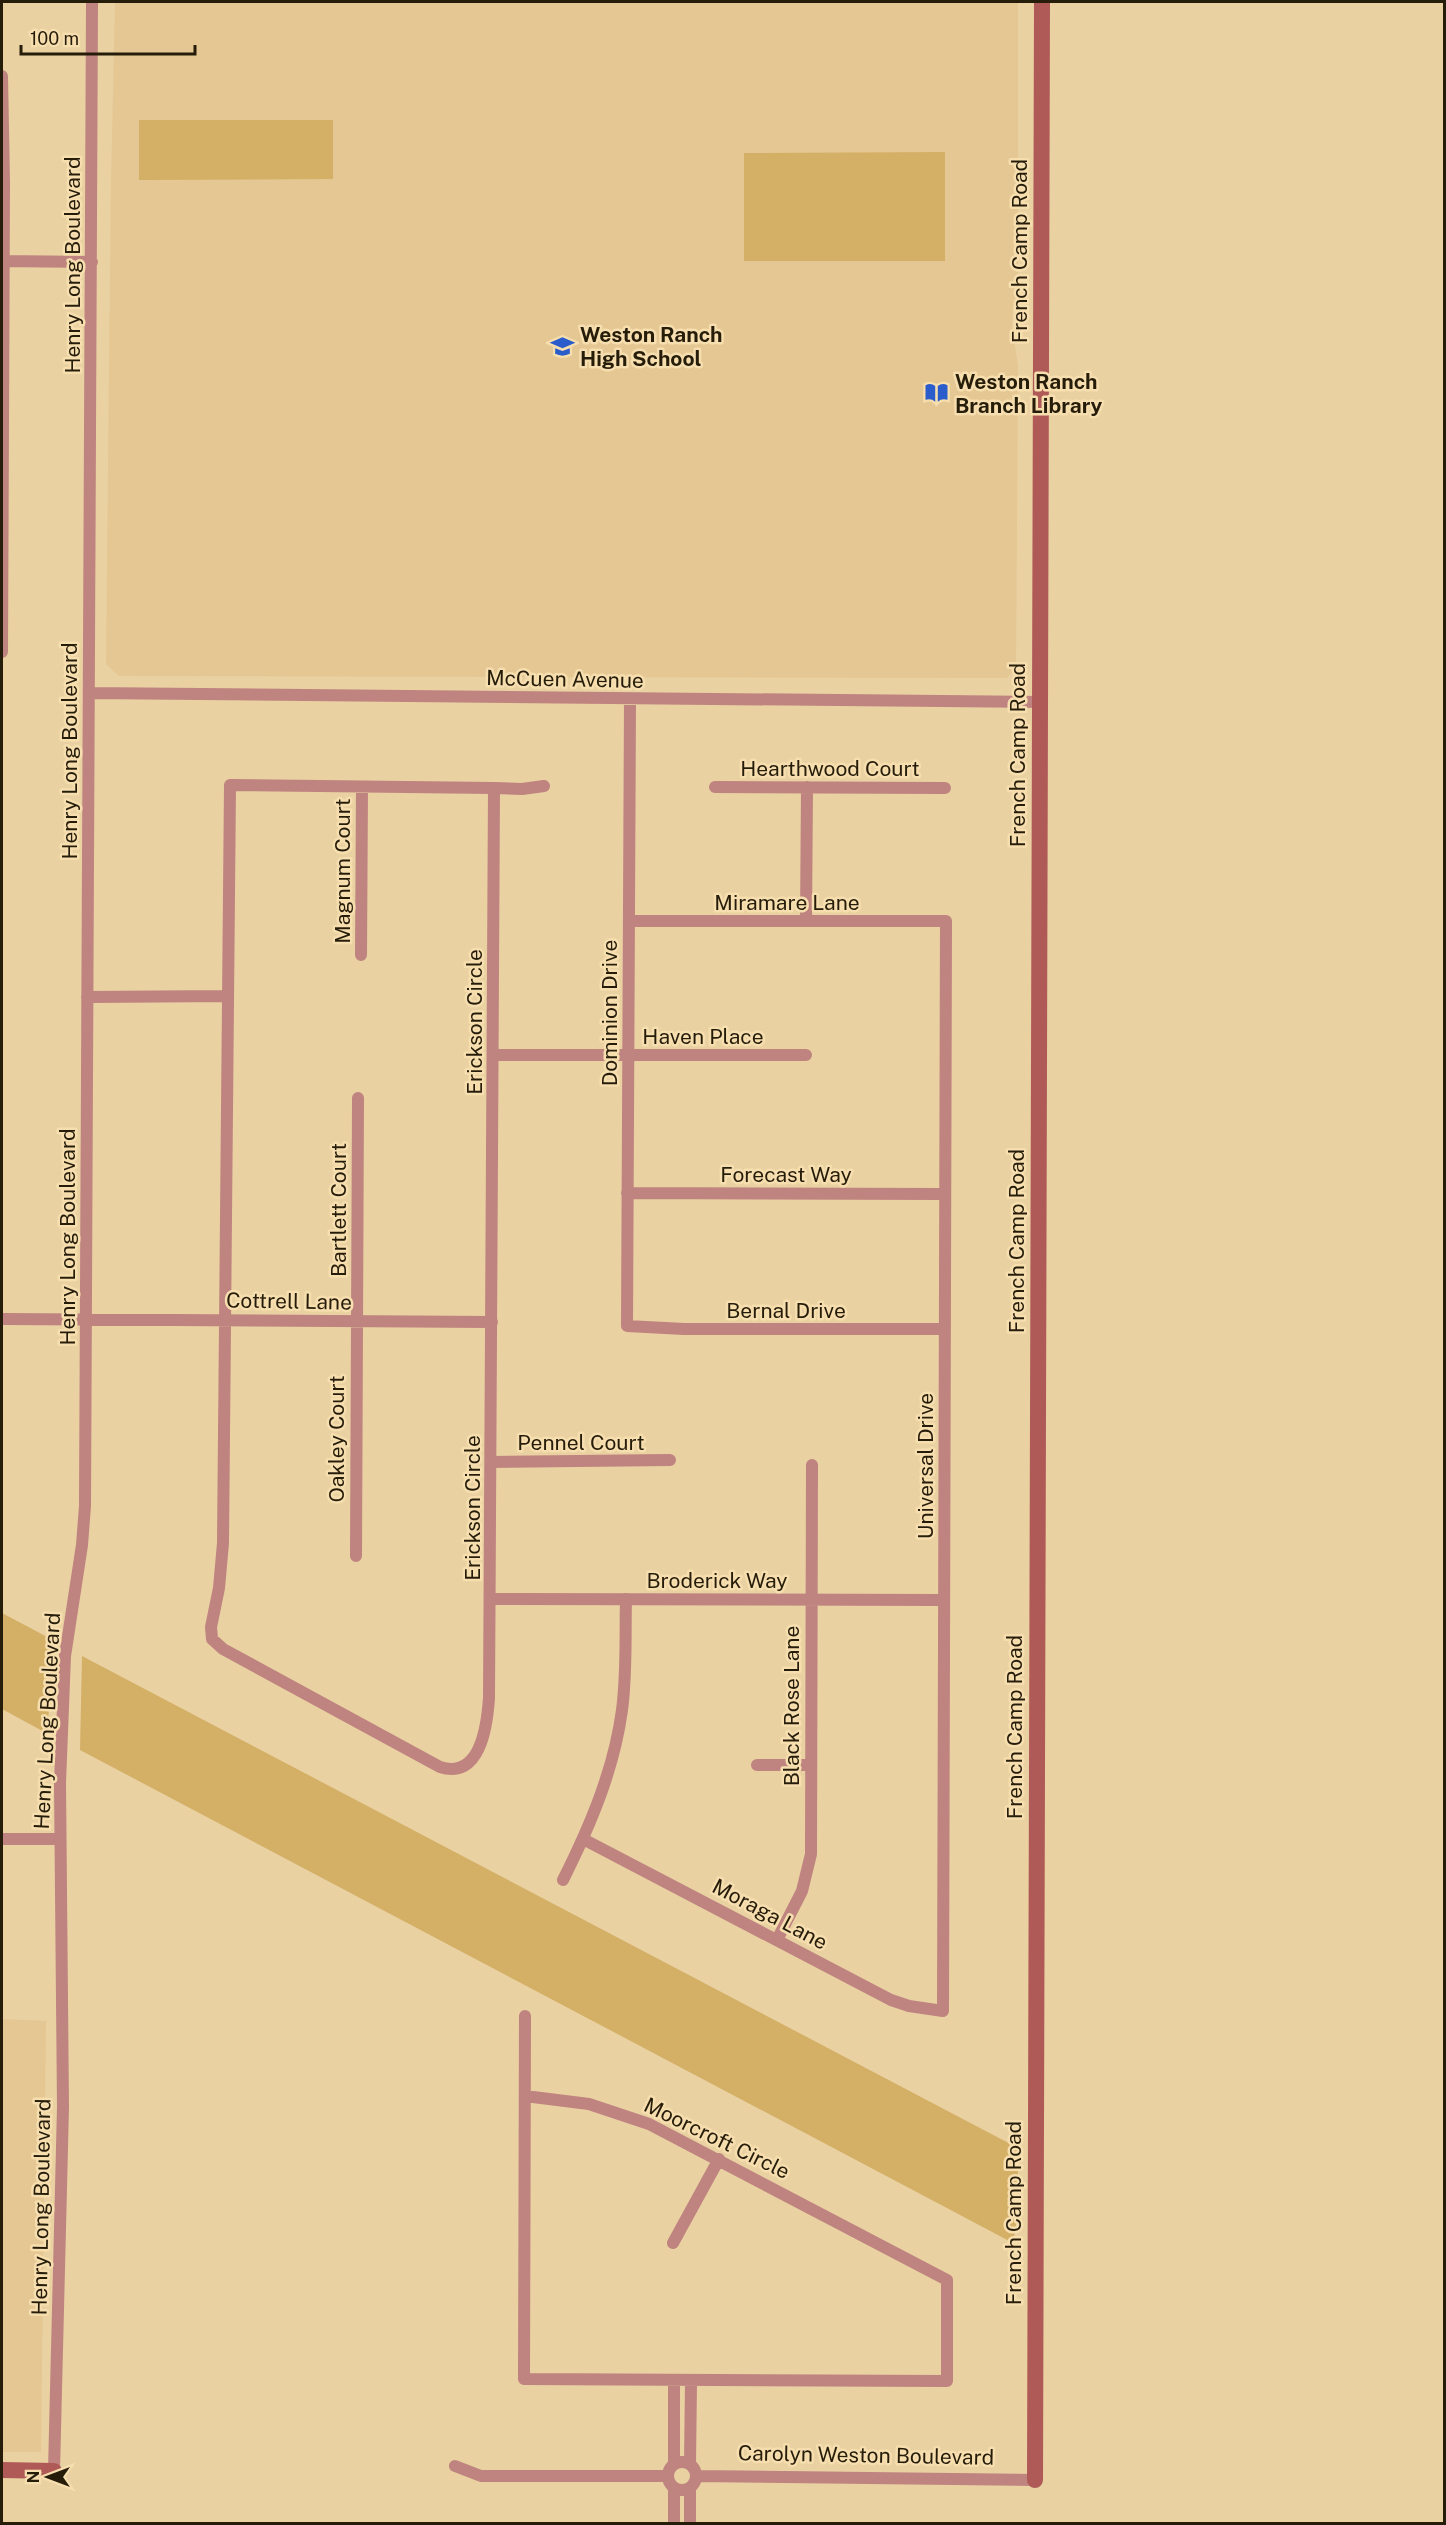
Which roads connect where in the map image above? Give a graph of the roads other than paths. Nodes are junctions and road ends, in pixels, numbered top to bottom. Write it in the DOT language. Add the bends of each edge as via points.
graph roads {
  1 [pos="92,2"];
  2 [pos="1042,2"];
  3 [pos="2,76"];
  4 [pos="2,261"];
  5 [pos="92,262"];
  6 [pos="2,398"];
  7 [pos="2,652"];
  8 [pos="89,693"];
  9 [pos="630,700"];
  10 [pos="1040,702"];
  11 [pos="544,786"];
  12 [pos="362,787"];
  13 [pos="715,787"];
  14 [pos="495,788"];
  15 [pos="807,788"];
  16 [pos="945,788"];
  17 [pos="629,921"];
  18 [pos="806,921"];
  19 [pos="946,921"];
  20 [pos="361,955"];
  21 [pos="228,996"];
  22 [pos="87,997"];
  23 [pos="493,1055"];
  24 [pos="806,1055"];
  25 [pos="628,1056"];
  26 [pos="358,1098"];
  27 [pos="627,1193"];
  28 [pos="945,1194"];
  29 [pos="2,1319"];
  30 [pos="86,1320"];
  31 [pos="224,1320"];
  32 [pos="356,1321"];
  33 [pos="492,1322"];
  34 [pos="627,1326"];
  35 [pos="945,1329"];
  36 [pos="670,1460"];
  37 [pos="491,1462"];
  38 [pos="812,1465"];
  39 [pos="356,1556"];
  40 [pos="490,1599"];
  41 [pos="626,1599"];
  42 [pos="811,1600"];
  43 [pos="944,1600"];
  44 [pos="758,1765"];
  45 [pos="811,1765"];
  46 [pos="2,1839"];
  47 [pos="60,1839"];
  48 [pos="583,1839"];
  49 [pos="563,1880"];
  50 [pos="777,1940"];
  51 [pos="943,2011"];
  52 [pos="525,2016"];
  53 [pos="525,2096"];
  54 [pos="719,2159"];
  55 [pos="673,2243"];
  56 [pos="674,2381"];
  57 [pos="690,2382"];
  58 [pos="674,2464"];
  59 [pos="690,2464"];
  60 [pos="455,2466"];
  61 [pos="2,2470"];
  62 [pos="54,2471"];
  63 [pos="668,2476"];
  64 [pos="696,2476"];
  65 [pos="1035,2480"];
  66 [pos="674,2488"];
  67 [pos="690,2488"];
  68 [pos="674,2523"];
  69 [pos="690,2523"];
  1 -- 5 [label="street, Henry Long Boulevard"];
  2 -- 10 [label="street, French Camp Road"];
  3 -- 4 [label="street"];
  4 -- 5 [label="street"];
  4 -- 6 [label="street"];
  5 -- 8 [label="street, Henry Long Boulevard"];
  6 -- 7 [label="street"];
  8 -- 9 [label="street, McCuen Avenue"];
  8 -- 22 [label="street, Henry Long Boulevard"];
  9 -- 10 [label="street, McCuen Avenue"];
  9 -- 17 [label="street, Dominion Drive"];
  10 -- 65 [label="street, French Camp Road"];
  11 -- 14 [label="street"];
  12 -- 14 [label="street, Erickson Circle"];
  12 -- 20 [label="street, Magnum Court"];
  12 -- 21 [label="street, Erickson Circle" via="230,785"];
  13 -- 15 [label="street, Hearthwood Court"];
  14 -- 23 [label="street, Erickson Circle"];
  15 -- 16 [label="street, Hearthwood Court"];
  15 -- 18 [label="street"];
  17 -- 18 [label="street, Miramare Lane"];
  17 -- 25 [label="street, Dominion Drive"];
  18 -- 19 [label="street, Miramare Lane"];
  19 -- 28 [label="street, Universal Drive"];
  21 -- 22 [label="street"];
  21 -- 31 [label="street, Erickson Circle"];
  22 -- 30 [label="street, Henry Long Boulevard"];
  23 -- 25 [label="street, Haven Place"];
  23 -- 33 [label="street, Erickson Circle"];
  24 -- 25 [label="street, Haven Place"];
  25 -- 27 [label="street, Dominion Drive"];
  26 -- 32 [label="street, Bartlett Court"];
  27 -- 28 [label="street, Forecast Way"];
  27 -- 34 [label="street, Dominion Drive"];
  28 -- 35 [label="street, Universal Drive"];
  29 -- 30 [label="street, Cottrell Lane"];
  30 -- 31 [label="street, Cottrell Lane"];
  30 -- 47 [label="street, Henry Long Boulevard" via="85,1506 65,1656"];
  31 -- 32 [label="street, Cottrell Lane"];
  31 -- 40 [label="street, Erickson Circle" via="223,1552 212,1639 223,1649 440,1767 460,1769 475,1755 487,1720"];
  32 -- 33 [label="street, Cottrell Lane"];
  32 -- 39 [label="street, Oakley Court"];
  33 -- 37 [label="street, Erickson Circle"];
  34 -- 35 [label="street, Bernal Drive"];
  35 -- 43 [label="street, Universal Drive"];
  36 -- 37 [label="street, Pennel Court"];
  37 -- 40 [label="street, Erickson Circle"];
  38 -- 42 [label="street, Black Rose Lane"];
  40 -- 41 [label="street, Broderick Way"];
  41 -- 42 [label="street, Broderick Way"];
  41 -- 48 [label="street" via="622,1710 608,1774"];
  42 -- 43 [label="street, Broderick Way"];
  42 -- 45 [label="street, Black Rose Lane"];
  43 -- 51 [label="street, Universal Drive"];
  44 -- 45 [label="street"];
  45 -- 50 [label="street, Black Rose Lane" via="807,1873"];
  46 -- 47 [label="street"];
  47 -- 62 [label="street, Henry Long Boulevard" via="63,2107"];
  48 -- 49 [label="street"];
  48 -- 50 [label="street, Moraga Lane"];
  50 -- 51 [label="street, Moraga Lane" via="891,2000"];
  52 -- 53 [label="street"];
  53 -- 54 [label="street, Moorcroft Circle" via="620,2113"];
  53 -- 56 [label="street, Moorcroft Circle" via="524,2379"];
  54 -- 55 [label="street"];
  54 -- 57 [label="street, Moorcroft Circle" via="947,2280 947,2381"];
  56 -- 57 [label="street, Moorcroft Circle"];
  56 -- 58 [label="street"];
  57 -- 59 [label="street"];
  58 -- 59 [label="street"];
  58 -- 63 [label="street"];
  59 -- 64 [label="street"];
  60 -- 63 [label="street" via="481,2476"];
  61 -- 62 [label="street"];
  63 -- 66 [label="street"];
  64 -- 65 [label="street, Carolyn Weston Boulevard"];
  64 -- 67 [label="street"];
  66 -- 67 [label="street"];
  66 -- 68 [label="street"];
  67 -- 69 [label="street"];
}
